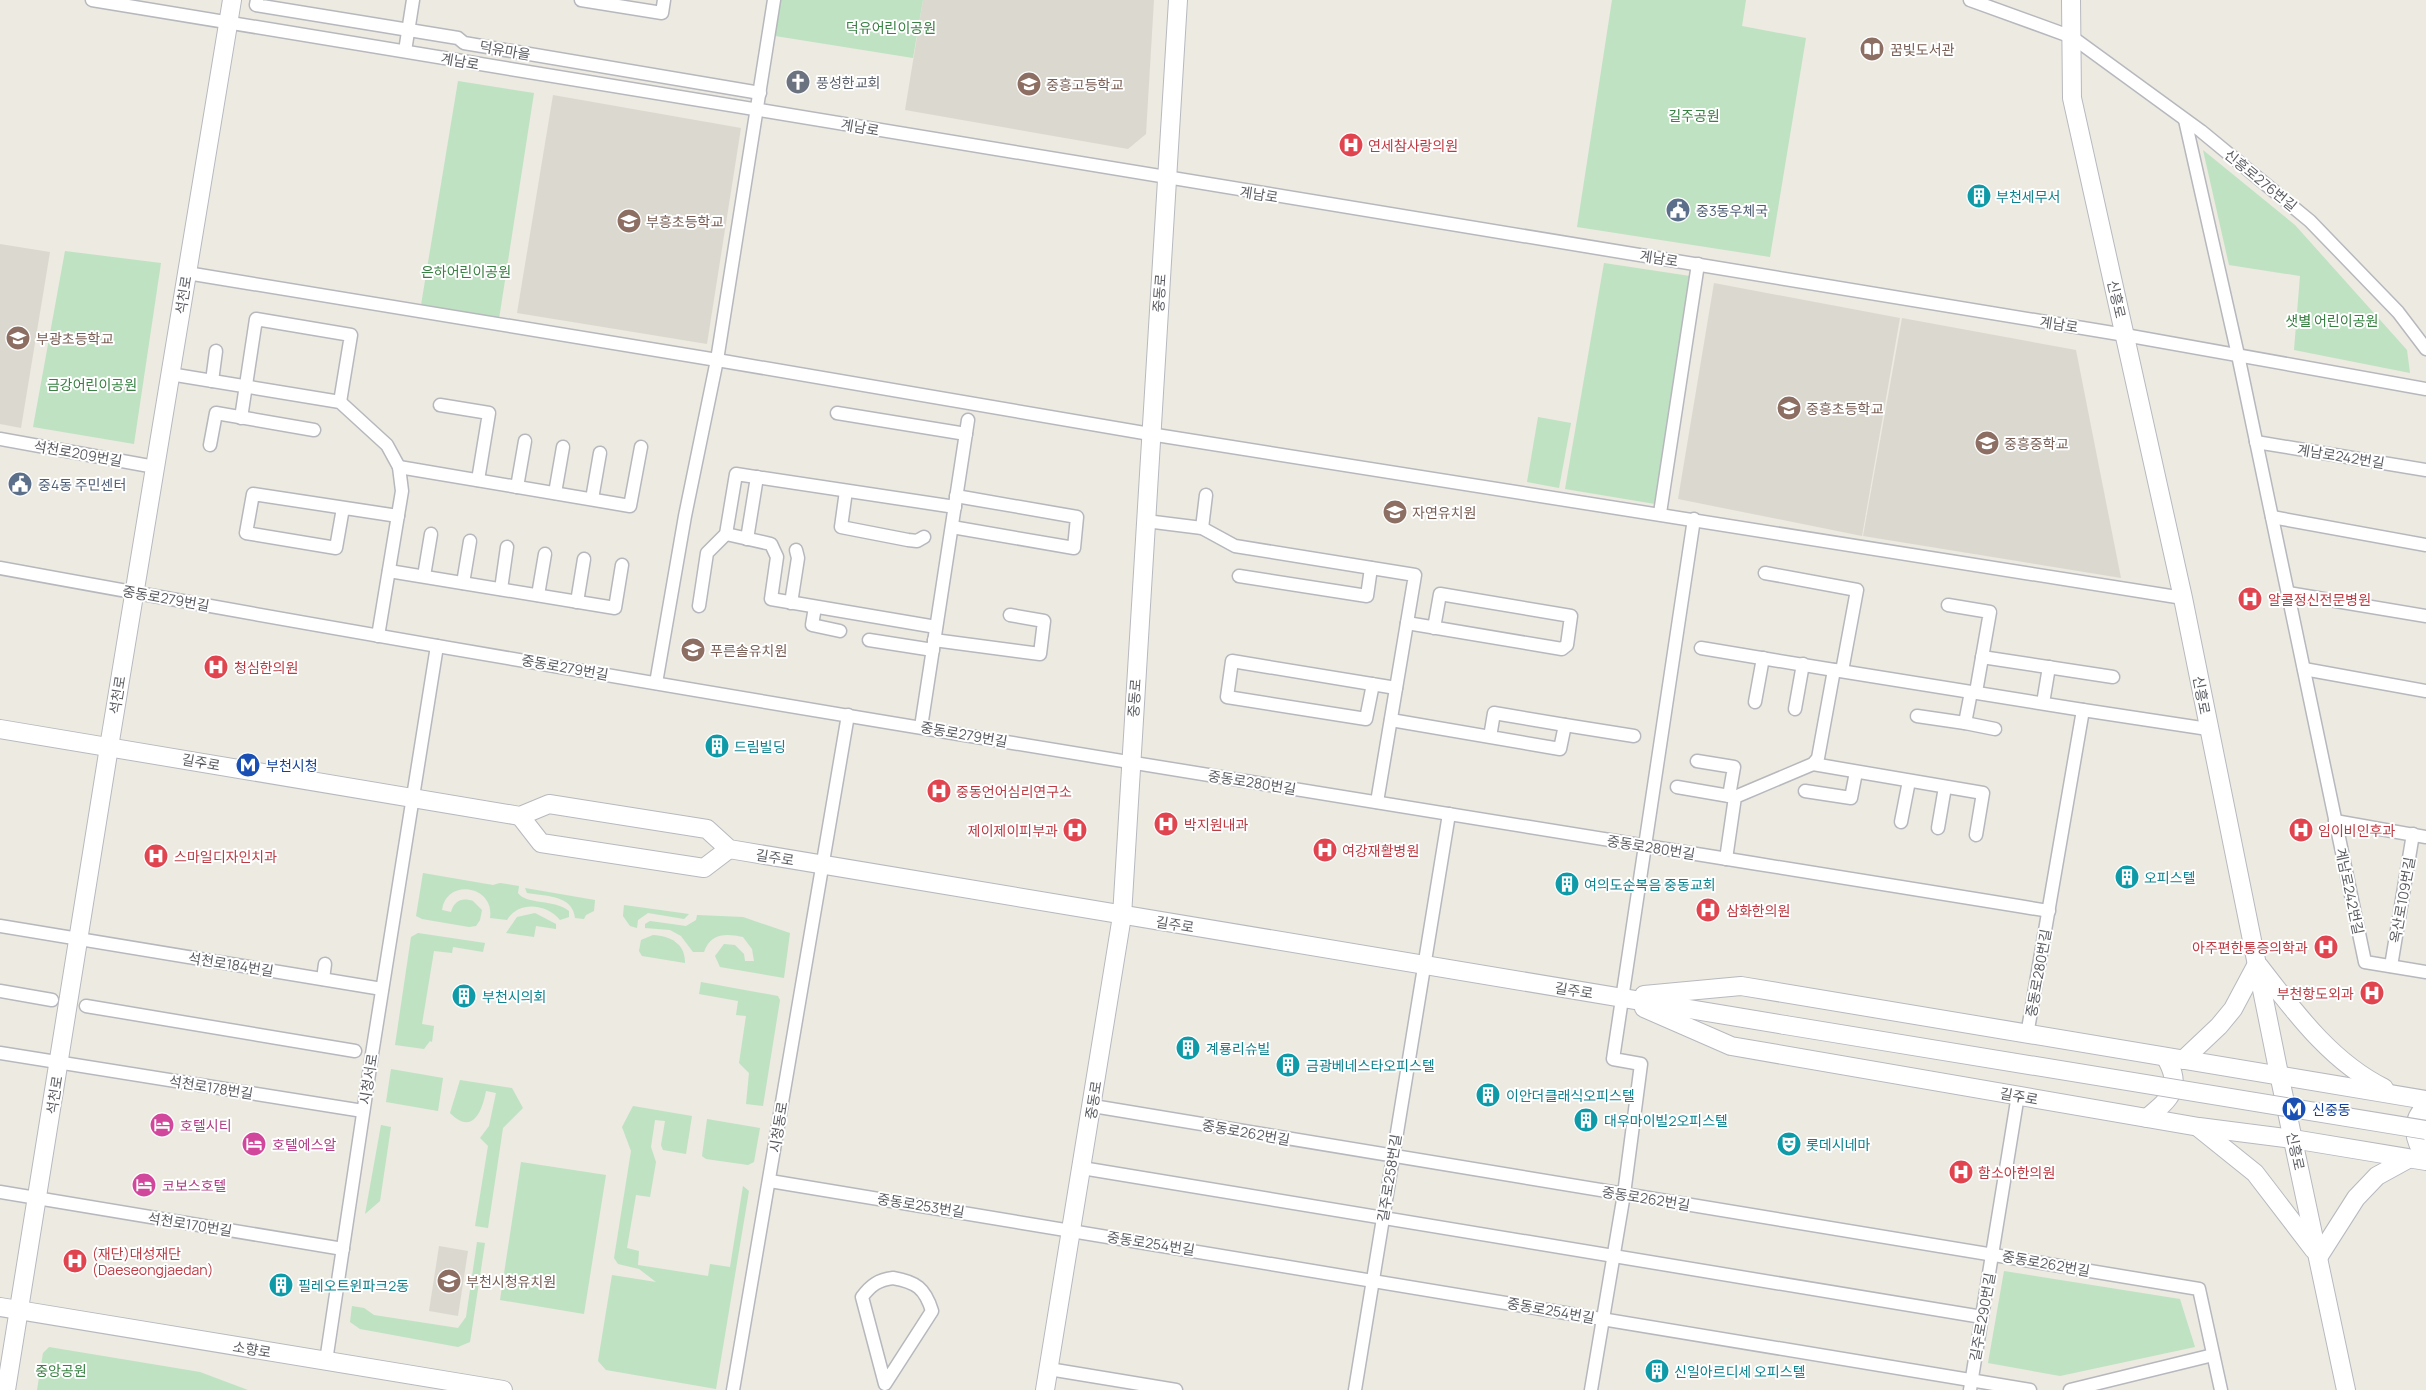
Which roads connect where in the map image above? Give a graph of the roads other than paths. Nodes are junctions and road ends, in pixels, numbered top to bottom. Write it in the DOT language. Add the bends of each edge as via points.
graph roads {
  1 [pos="92,0"];
  2 [pos="232,0"];
  3 [pos="257,0"];
  4 [pos="413,0"];
  5 [pos="581,0"];
  6 [pos="664,0"];
  7 [pos="774,0"];
  8 [pos="1178,0"];
  9 [pos="1970,0"];
  10 [pos="2071,0"];
  11 [pos="229,22"];
  12 [pos="408,30"];
  13 [pos="2072,37"];
  14 [pos="405,51"];
  15 [pos="760,93"];
  16 [pos="757,110"];
  17 [pos="2184,120"];
  18 [pos="1166,178"];
  19 [pos="1698,264"];
  20 [pos="187,273"];
  21 [pos="2125,335"];
  22 [pos="2426,349"];
  23 [pos="216,351"];
  24 [pos="2238,356"];
  25 [pos="717,360"];
  26 [pos="170,374"];
  27 [pos="212,381"];
  28 [pos="246,386"];
  29 [pos="2426,389"];
  30 [pos="340,402"];
  31 [pos="440,405"];
  32 [pos="837,413"];
  33 [pos="241,418"];
  34 [pos="968,420"];
  35 [pos="314,430"];
  36 [pos="966,434"];
  37 [pos="1150,434"];
  38 [pos="0,439"];
  39 [pos="525,441"];
  40 [pos="2256,442"];
  41 [pos="210,445"];
  42 [pos="563,447"];
  43 [pos="641,447"];
  44 [pos="600,453"];
  45 [pos="155,467"];
  46 [pos="399,467"];
  47 [pos="2426,470"];
  48 [pos="757,477"];
  49 [pos="478,480"];
  50 [pos="517,487"];
  51 [pos="846,491"];
  52 [pos="555,493"];
  53 [pos="1206,495"];
  54 [pos="592,499"];
  55 [pos="955,502"];
  56 [pos="343,508"];
  57 [pos="1660,514"];
  58 [pos="398,516"];
  59 [pos="2272,517"];
  60 [pos="1694,519"];
  61 [pos="1146,521"];
  62 [pos="952,527"];
  63 [pos="1202,528"];
  64 [pos="431,534"];
  65 [pos="726,534"];
  66 [pos="924,537"];
  67 [pos="747,539"];
  68 [pos="470,540"];
  69 [pos="2426,545"];
  70 [pos="507,547"];
  71 [pos="796,550"];
  72 [pos="545,554"];
  73 [pos="584,559"];
  74 [pos="622,565"];
  75 [pos="0,568"];
  76 [pos="1371,568"];
  77 [pos="389,571"];
  78 [pos="1765,573"];
  79 [pos="424,576"];
  80 [pos="1239,576"];
  81 [pos="463,583"];
  82 [pos="501,589"];
  83 [pos="134,593"];
  84 [pos="2288,593"];
  85 [pos="538,595"];
  86 [pos="2183,598"];
  87 [pos="577,602"];
  88 [pos="791,603"];
  89 [pos="1948,605"];
  90 [pos="699,606"];
  91 [pos="815,607"];
  92 [pos="1010,615"];
  93 [pos="2426,616"];
  94 [pos="1407,623"];
  95 [pos="1434,628"];
  96 [pos="840,631"];
  97 [pos="378,636"];
  98 [pos="935,639"];
  99 [pos="869,640"];
  100 [pos="437,646"];
  101 [pos="1701,648"];
  102 [pos="1982,657"];
  103 [pos="1763,658"];
  104 [pos="1803,664"];
  105 [pos="2049,668"];
  106 [pos="2304,669"];
  107 [pos="1838,670"];
  108 [pos="2113,677"];
  109 [pos="656,683"];
  110 [pos="1373,684"];
  111 [pos="1396,688"];
  112 [pos="2426,691"];
  113 [pos="1974,692"];
  114 [pos="1755,702"];
  115 [pos="2043,703"];
  116 [pos="1794,709"];
  117 [pos="2083,710"];
  118 [pos="848,715"];
  119 [pos="1917,716"];
  120 [pos="1391,720"];
  121 [pos="1565,724"];
  122 [pos="1965,724"];
  123 [pos="921,727"];
  124 [pos="0,729"];
  125 [pos="1996,729"];
  126 [pos="2208,729"];
  127 [pos="1634,736"];
  128 [pos="1490,737"];
  129 [pos="109,747"];
  130 [pos="1697,761"];
  131 [pos="1130,762"];
  132 [pos="1813,764"];
  133 [pos="1856,772"];
  134 [pos="1909,781"];
  135 [pos="1677,787"];
  136 [pos="1945,787"];
  137 [pos="1805,792"];
  138 [pos="1732,796"];
  139 [pos="412,798"];
  140 [pos="1377,802"];
  141 [pos="1449,814"];
  142 [pos="520,816"];
  143 [pos="2335,821"];
  144 [pos="1901,822"];
  145 [pos="1938,828"];
  146 [pos="2413,834"];
  147 [pos="1976,835"];
  148 [pos="2426,836"];
  149 [pos="1644,846"];
  150 [pos="729,849"];
  151 [pos="1726,859"];
  152 [pos="822,864"];
  153 [pos="2049,911"];
  154 [pos="1122,916"];
  155 [pos="0,926"];
  156 [pos="79,939"];
  157 [pos="325,964"];
  158 [pos="2257,964"];
  159 [pos="1424,965"];
  160 [pos="2391,966"];
  161 [pos="2426,972"];
  162 [pos="323,979"];
  163 [pos="382,989"];
  164 [pos="0,991"];
  165 [pos="1621,998"];
  166 [pos="52,1000"];
  167 [pos="86,1006"];
  168 [pos="2027,1035"];
  169 [pos="355,1051"];
  170 [pos="0,1054"];
  171 [pos="2174,1059"];
  172 [pos="59,1063"];
  173 [pos="2279,1074"];
  174 [pos="2018,1095"];
  175 [pos="2397,1095"];
  176 [pos="2426,1100"];
  177 [pos="1093,1106"];
  178 [pos="2426,1106"];
  179 [pos="363,1111"];
  180 [pos="2147,1118"];
  181 [pos="2199,1127"];
  182 [pos="2426,1130"];
  183 [pos="2293,1139"];
  184 [pos="1392,1157"];
  185 [pos="2408,1159"];
  186 [pos="2426,1160"];
  187 [pos="1082,1168"];
  188 [pos="770,1181"];
  189 [pos="0,1192"];
  190 [pos="1624,1194"];
  191 [pos="37,1198"];
  192 [pos="1382,1219"];
  193 [pos="1072,1230"];
  194 [pos="343,1249"];
  195 [pos="1993,1254"];
  196 [pos="1613,1255"];
  197 [pos="2319,1256"];
  198 [pos="1372,1280"];
  199 [pos="862,1297"];
  200 [pos="0,1307"];
  201 [pos="19,1310"];
  202 [pos="1982,1317"];
  203 [pos="1603,1319"];
  204 [pos="2213,1355"];
  205 [pos="326,1361"];
  206 [pos="1049,1369"];
  207 [pos="1970,1385"];
  208 [pos="2087,1388"];
  209 [pos="6,1390"];
  210 [pos="503,1390"];
  211 [pos="733,1390"];
  212 [pos="1045,1390"];
  213 [pos="1176,1390"];
  214 [pos="1355,1390"];
  215 [pos="1591,1390"];
  216 [pos="2030,1390"];
  217 [pos="2070,1390"];
  218 [pos="2221,1390"];
  219 [pos="2346,1390"];
  1 -- 11 [label="street, 계남로"];
  2 -- 11 [label="street, 석천로"];
  3 -- 12 [label="street, 덕유마을" via="256,5"];
  4 -- 12 [label="street"];
  5 -- 6 [label="street" via="662,13"];
  7 -- 15 [label="street"];
  8 -- 18 [label="street, 중동로"];
  9 -- 13 [label="street, 신흥로276번길"];
  10 -- 13 [label="street, 신흥로"];
  11 -- 14 [label="street, 계남로"];
  11 -- 20 [label="street, 석천로"];
  12 -- 14 [label="street"];
  12 -- 15 [label="street, 덕유마을" via="458,38 464,43"];
  13 -- 17 [label="street, 신흥로276번길"];
  13 -- 21 [label="street, 신흥로" via="2072,98"];
  14 -- 16 [label="street, 계남로"];
  15 -- 16 [label="street"];
  16 -- 18 [label="street, 계남로"];
  16 -- 25 [label="street"];
  17 -- 22 [label="street, 신흥로276번길" via="2310,220 2398,312"];
  17 -- 24 [label="street, 계남로242번길"];
  18 -- 19 [label="street, 계남로"];
  18 -- 37 [label="street, 중동로"];
  19 -- 21 [label="street, 계남로"];
  19 -- 57 [label="street"];
  20 -- 25 [label="street"];
  20 -- 26 [label="street, 석천로"];
  21 -- 24 [label="street, 계남로"];
  21 -- 86 [label="street, 신흥로"];
  23 -- 27 [label="street"];
  24 -- 29 [label="street, 계남로"];
  24 -- 40 [label="street, 계남로242번길"];
  25 -- 37 [label="street"];
  25 -- 109 [label="street"];
  26 -- 27 [label="street"];
  26 -- 45 [label="street, 석천로"];
  27 -- 28 [label="street"];
  28 -- 30 [label="street"];
  28 -- 30 [label="street" via="256,319 351,335"];
  28 -- 33 [label="street"];
  30 -- 46 [label="street" via="387,445"];
  31 -- 49 [label="street" via="489,413"];
  32 -- 36 [label="street"];
  33 -- 35 [label="street"];
  33 -- 41 [label="street" via="216,413"];
  34 -- 36 [label="street"];
  36 -- 55 [label="street"];
  37 -- 57 [label="street"];
  37 -- 61 [label="street, 중동로"];
  38 -- 45 [label="street, 석천로209번길"];
  39 -- 50 [label="street"];
  40 -- 47 [label="street, 계남로242번길"];
  40 -- 59 [label="street, 계남로242번길"];
  42 -- 52 [label="street"];
  43 -- 54 [label="street" via="630,506"];
  44 -- 54 [label="street"];
  45 -- 83 [label="street, 석천로"];
  46 -- 49 [label="street"];
  46 -- 58 [label="street" via="402,491"];
  48 -- 51 [label="street"];
  48 -- 65 [label="street" via="736,474"];
  48 -- 67 [label="street"];
  49 -- 50 [label="street"];
  50 -- 52 [label="street"];
  51 -- 55 [label="street"];
  51 -- 66 [label="street" via="841,527 908,540 917,541"];
  52 -- 54 [label="street"];
  53 -- 63 [label="street"];
  55 -- 62 [label="street"];
  55 -- 62 [label="street" via="1077,517 1074,548"];
  56 -- 56 [label="street" via="253,494 246,533 336,548"];
  56 -- 58 [label="street"];
  57 -- 60 [label="street"];
  58 -- 77 [label="street"];
  59 -- 69 [label="street"];
  59 -- 84 [label="street, 계남로242번길"];
  60 -- 86 [label="street"];
  60 -- 149 [label="street"];
  61 -- 63 [label="street"];
  61 -- 131 [label="street, 중동로"];
  62 -- 98 [label="street"];
  63 -- 76 [label="street" via="1235,546"];
  64 -- 79 [label="street"];
  65 -- 67 [label="street"];
  65 -- 90 [label="street" via="707,553"];
  67 -- 88 [label="street" via="771,544 776,557 770,599"];
  68 -- 81 [label="street"];
  70 -- 82 [label="street"];
  71 -- 88 [label="street" via="798,558"];
  72 -- 85 [label="street"];
  73 -- 87 [label="street"];
  74 -- 87 [label="street" via="615,608"];
  75 -- 83 [label="street, 중동로279번길"];
  76 -- 80 [label="street" via="1367,596"];
  76 -- 94 [label="street" via="1415,575"];
  77 -- 79 [label="street"];
  77 -- 97 [label="street"];
  78 -- 107 [label="street" via="1857,590"];
  79 -- 81 [label="street"];
  81 -- 82 [label="street"];
  82 -- 85 [label="street"];
  83 -- 97 [label="street, 중동로279번길"];
  83 -- 129 [label="street, 석천로"];
  84 -- 93 [label="street"];
  84 -- 106 [label="street, 계남로242번길"];
  85 -- 87 [label="street"];
  86 -- 126 [label="street, 신흥로"];
  88 -- 91 [label="street"];
  89 -- 102 [label="street" via="1990,612"];
  91 -- 96 [label="street" via="812,625"];
  91 -- 98 [label="street"];
  92 -- 98 [label="street" via="1044,621 1040,654"];
  94 -- 95 [label="street"];
  94 -- 111 [label="street"];
  95 -- 95 [label="street" via="1562,649 1567,645 1571,616 1440,594"];
  97 -- 100 [label="street, 중동로279번길"];
  98 -- 99 [label="street"];
  98 -- 123 [label="street"];
  100 -- 109 [label="street, 중동로279번길"];
  100 -- 139 [label="street, 시청서로"];
  101 -- 103 [label="street"];
  102 -- 105 [label="street"];
  102 -- 113 [label="street"];
  103 -- 104 [label="street"];
  103 -- 114 [label="street"];
  104 -- 107 [label="street"];
  104 -- 116 [label="street"];
  105 -- 108 [label="street"];
  105 -- 115 [label="street"];
  106 -- 112 [label="street"];
  106 -- 143 [label="street, 계남로242번길"];
  107 -- 113 [label="street"];
  107 -- 132 [label="street" via="1818,758"];
  109 -- 118 [label="street, 중동로279번길"];
  110 -- 110 [label="street" via="1232,661 1226,697 1366,719"];
  110 -- 111 [label="street"];
  111 -- 120 [label="street"];
  113 -- 115 [label="street"];
  113 -- 122 [label="street"];
  115 -- 117 [label="street"];
  117 -- 126 [label="street"];
  117 -- 153 [label="street"];
  118 -- 123 [label="street, 중동로279번길"];
  118 -- 152 [label="street, 시청동로"];
  119 -- 122 [label="street"];
  120 -- 128 [label="street"];
  120 -- 140 [label="street"];
  121 -- 127 [label="street"];
  121 -- 128 [label="street" via="1494,713"];
  121 -- 128 [label="street" via="1560,749"];
  122 -- 125 [label="street"];
  123 -- 131 [label="street, 중동로279번길"];
  124 -- 129 [label="street, 길주로"];
  126 -- 158 [label="street, 신흥로"];
  129 -- 139 [label="street, 길주로"];
  129 -- 156 [label="street, 석천로"];
  130 -- 138 [label="street" via="1734,767"];
  131 -- 140 [label="street, 중동로280번길"];
  131 -- 154 [label="street, 중동로"];
  132 -- 133 [label="street"];
  132 -- 138 [label="street"];
  133 -- 134 [label="street"];
  133 -- 137 [label="street" via="1850,798"];
  134 -- 136 [label="street"];
  134 -- 144 [label="street"];
  135 -- 138 [label="street"];
  136 -- 145 [label="street"];
  136 -- 147 [label="street" via="1983,793"];
  138 -- 151 [label="street"];
  139 -- 142 [label="street, 길주로"];
  139 -- 163 [label="street, 시청서로"];
  140 -- 141 [label="street, 중동로280번길"];
  141 -- 149 [label="street, 중동로280번길"];
  141 -- 159 [label="street, 길주로258번길"];
  142 -- 150 [label="street" via="549,804 707,829"];
  142 -- 150 [label="street" via="541,843 704,868"];
  143 -- 146 [label="street"];
  143 -- 160 [label="street, 계남로242번길" via="2365,962"];
  146 -- 148 [label="street"];
  146 -- 160 [label="street, 옥산로109번길"];
  149 -- 151 [label="street, 중동로280번길"];
  149 -- 165 [label="street"];
  150 -- 152 [label="street, 길주로"];
  151 -- 153 [label="street, 중동로280번길"];
  152 -- 154 [label="street, 길주로"];
  152 -- 188 [label="street, 시청동로"];
  153 -- 168 [label="street, 중동로280번길"];
  154 -- 159 [label="street, 길주로"];
  154 -- 177 [label="street, 중동로"];
  155 -- 156 [label="street, 석천로184번길"];
  156 -- 162 [label="street, 석천로184번길"];
  156 -- 172 [label="street, 석천로"];
  157 -- 162 [label="street"];
  158 -- 171 [label="street" via="2220,1026"];
  158 -- 173 [label="street, 신흥로"];
  158 -- 175 [label="street" via="2318,1038 2354,1071"];
  159 -- 165 [label="street, 길주로"];
  159 -- 184 [label="street, 길주로258번길"];
  160 -- 161 [label="street"];
  162 -- 163 [label="street, 석천로184번길"];
  163 -- 179 [label="street, 시청서로"];
  164 -- 166 [label="street"];
  165 -- 168 [label="street, 길주로" via="1741,986"];
  165 -- 174 [label="street, 길주로" via="1731,1046"];
  165 -- 182 [label="street, 길주로, bridge"];
  165 -- 190 [label="street" via="1613,1059 1641,1064"];
  167 -- 169 [label="street"];
  168 -- 171 [label="street, 길주로"];
  170 -- 172 [label="street, 석천로178번길"];
  171 -- 173 [label="street, 길주로"];
  171 -- 180 [label="street" via="2174,1090 2165,1103"];
  172 -- 179 [label="street, 석천로178번길"];
  172 -- 191 [label="street, 석천로"];
  173 -- 175 [label="street, 길주로"];
  173 -- 183 [label="street, 신흥로"];
  174 -- 180 [label="street, 길주로"];
  174 -- 195 [label="street, 길주로290번길"];
  175 -- 176 [label="street, 길주로"];
  177 -- 184 [label="street, 중동로262번길"];
  177 -- 187 [label="street, 중동로"];
  178 -- 186 [label="street" via="2413,1128 2416,1143"];
  179 -- 194 [label="street, 시청서로"];
  180 -- 181 [label="street, 길주로"];
  181 -- 183 [label="street, 길주로"];
  181 -- 197 [label="street" via="2255,1173"];
  183 -- 185 [label="street, 길주로"];
  183 -- 197 [label="street, 신흥로"];
  184 -- 190 [label="street, 중동로262번길"];
  184 -- 192 [label="street, 길주로258번길"];
  185 -- 186 [label="street, 길주로"];
  185 -- 197 [label="street" via="2377,1176 2356,1198"];
  187 -- 192 [label="street"];
  187 -- 193 [label="street, 중동로"];
  188 -- 193 [label="street, 중동로253번길"];
  188 -- 211 [label="street, 시청동로"];
  189 -- 191 [label="street, 석천로170번길"];
  190 -- 195 [label="street, 중동로262번길"];
  190 -- 196 [label="street"];
  191 -- 194 [label="street, 석천로170번길"];
  191 -- 201 [label="street, 석천로"];
  192 -- 196 [label="street"];
  192 -- 198 [label="street, 길주로258번길"];
  193 -- 198 [label="street, 중동로254번길"];
  193 -- 206 [label="street, 중동로"];
  194 -- 205 [label="street, 시청서로"];
  195 -- 202 [label="street, 길주로290번길"];
  195 -- 204 [label="street, 중동로262번길" via="2199,1289"];
  196 -- 202 [label="street"];
  196 -- 203 [label="street"];
  197 -- 219 [label="street, 신흥로"];
  198 -- 203 [label="street, 중동로254번길"];
  198 -- 214 [label="street, 길주로258번길"];
  199 -- 199 [label="street" via="871,1286 893,1278 923,1289 932,1311 885,1384"];
  200 -- 201 [label="street, 소향로"];
  201 -- 205 [label="street, 소향로"];
  201 -- 209 [label="street, 석천로"];
  202 -- 207 [label="street, 길주로290번길"];
  203 -- 207 [label="street, 중동로254번길"];
  203 -- 215 [label="street"];
  204 -- 208 [label="street"];
  204 -- 218 [label="street"];
  205 -- 210 [label="street, 소향로"];
  206 -- 212 [label="street, 중동로"];
  206 -- 213 [label="street"];
  207 -- 216 [label="street, 중동로254번길"];
  208 -- 217 [label="street"];
}
